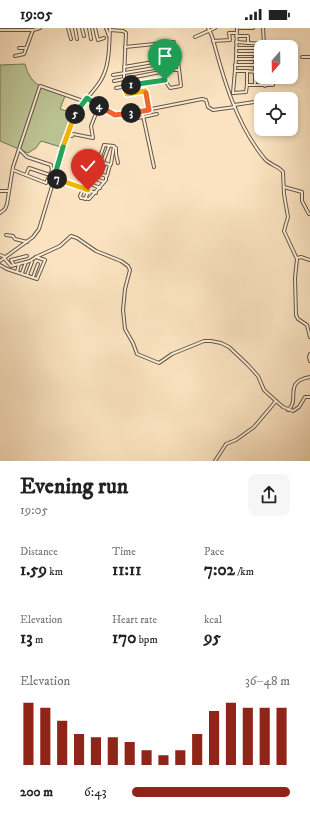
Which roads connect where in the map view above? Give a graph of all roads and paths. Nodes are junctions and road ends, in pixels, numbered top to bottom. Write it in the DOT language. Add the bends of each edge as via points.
graph roads {
  1 [pos="40,28"];
  2 [pos="68,28"];
  3 [pos="75,28"];
  4 [pos="82,28"];
  5 [pos="89,28"];
  6 [pos="95,28"];
  7 [pos="106,28"];
  8 [pos="126,28"];
  9 [pos="215,28"];
  10 [pos="238,28"];
  11 [pos="253,28"];
  12 [pos="264,28"];
  13 [pos="110,29"];
  14 [pos="120,29"];
  15 [pos="0,30"];
  16 [pos="33,30"];
  17 [pos="208,30"];
  18 [pos="125,31"];
  19 [pos="236,34"];
  20 [pos="84,36"];
  21 [pos="110,37"];
  22 [pos="195,37"];
  23 [pos="92,38"];
  24 [pos="104,38"];
  25 [pos="71,39"];
  26 [pos="77,39"];
  27 [pos="213,41"];
  28 [pos="174,42"];
  29 [pos="236,42"];
  30 [pos="248,43"];
  31 [pos="125,47"];
  32 [pos="18,48"];
  33 [pos="26,48"];
  34 [pos="236,48"];
  35 [pos="252,48"];
  36 [pos="176,54"];
  37 [pos="236,54"];
  38 [pos="252,54"];
  39 [pos="15,56"];
  40 [pos="302,57"];
  41 [pos="310,57"];
  42 [pos="177,58"];
  43 [pos="236,59"];
  44 [pos="254,59"];
  45 [pos="178,64"];
  46 [pos="236,65"];
  47 [pos="254,65"];
  48 [pos="124,68"];
  49 [pos="179,69"];
  50 [pos="235,71"];
  51 [pos="247,71"];
  52 [pos="254,72"];
  53 [pos="124,73"];
  54 [pos="113,75"];
  55 [pos="124,79"];
  56 [pos="114,81"];
  57 [pos="273,84"];
  58 [pos="247,85"];
  59 [pos="255,85"];
  60 [pos="125,86"];
  61 [pos="265,86"];
  62 [pos="116,88"];
  63 [pos="230,93"];
  64 [pos="233,93"];
  65 [pos="87,98"];
  66 [pos="83,101"];
  67 [pos="254,102"];
  68 [pos="99,106"];
  69 [pos="234,106"];
  70 [pos="149,110"];
  71 [pos="142,111"];
  72 [pos="157,114"];
  73 [pos="143,117"];
  74 [pos="128,120"];
  75 [pos="67,135"];
  76 [pos="110,146"];
  77 [pos="114,146"];
  78 [pos="20,150"];
  79 [pos="99,160"];
  80 [pos="104,162"];
  81 [pos="118,164"];
  82 [pos="110,165"];
  83 [pos="154,167"];
  84 [pos="13,170"];
  85 [pos="90,170"];
  86 [pos="96,172"];
  87 [pos="101,173"];
  88 [pos="26,175"];
  89 [pos="50,175"];
  90 [pos="88,176"];
  91 [pos="107,176"];
  92 [pos="54,178"];
  93 [pos="86,182"];
  94 [pos="104,182"];
  95 [pos="284,187"];
  96 [pos="83,188"];
  97 [pos="100,188"];
  98 [pos="88,190"];
  99 [pos="0,191"];
  100 [pos="8,191"];
  101 [pos="96,193"];
  102 [pos="85,199"];
  103 [pos="0,213"];
  104 [pos="309,214"];
  105 [pos="6,235"];
  106 [pos="27,242"];
  107 [pos="0,255"];
  108 [pos="27,256"];
  109 [pos="36,257"];
  110 [pos="4,258"];
  111 [pos="297,258"];
  112 [pos="310,260"];
  113 [pos="0,261"];
  114 [pos="26,262"];
  115 [pos="31,262"];
  116 [pos="19,264"];
  117 [pos="38,264"];
  118 [pos="0,265"];
  119 [pos="14,266"];
  120 [pos="43,266"];
  121 [pos="17,272"];
  122 [pos="22,273"];
  123 [pos="27,275"];
  124 [pos="33,277"];
  125 [pos="310,337"];
  126 [pos="310,354"];
  127 [pos="310,361"];
  128 [pos="310,377"];
  129 [pos="310,398"];
  130 [pos="276,401"];
  131 [pos="288,410"];
  132 [pos="215,461"];
  1 -- 16 [label="street"];
  2 -- 25 [label="street"];
  3 -- 26 [label="street"];
  4 -- 20 [label="street"];
  5 -- 23 [label="street"];
  6 -- 24 [label="street" via="98,40"];
  7 -- 21 [label="street"];
  8 -- 18 [label="street"];
  9 -- 17 [label="street"];
  10 -- 11 [label="street"];
  10 -- 19 [label="street"];
  12 -- 30 [label="street" via="264,44"];
  13 -- 14 [label="street"];
  13 -- 21 [label="street"];
  14 -- 18 [label="street"];
  15 -- 16 [label="street"];
  16 -- 33 [label="street"];
  17 -- 22 [label="street"];
  17 -- 27 [label="street"];
  18 -- 31 [label="street"];
  19 -- 27 [label="street" via="229,33 230,40"];
  19 -- 29 [label="street"];
  19 -- 30 [label="street" via="248,36"];
  21 -- 65 [label="street" via="104,72 98,85"];
  27 -- 63 [label="street"];
  28 -- 31 [label="street"];
  29 -- 30 [label="street"];
  29 -- 34 [label="street"];
  31 -- 48 [label="street"];
  32 -- 33 [label="street"];
  33 -- 39 [label="street" via="24,54"];
  34 -- 35 [label="street"];
  34 -- 37 [label="street"];
  35 -- 38 [label="street"];
  36 -- 42 [label="street"];
  37 -- 38 [label="street"];
  37 -- 43 [label="street"];
  40 -- 41 [label="street"];
  42 -- 45 [label="street"];
  42 -- 48 [label="street"];
  43 -- 44 [label="street"];
  43 -- 46 [label="street"];
  45 -- 49 [label="street"];
  45 -- 53 [label="street"];
  46 -- 47 [label="street"];
  46 -- 50 [label="street"];
  48 -- 53 [label="street"];
  49 -- 55 [label="street"];
  49 -- 60 [label="street" via="180,86 170,88 165,79"];
  50 -- 51 [label="street"];
  50 -- 64 [label="street"];
  51 -- 52 [label="street"];
  51 -- 58 [label="street"];
  53 -- 54 [label="street"];
  53 -- 55 [label="street"];
  55 -- 56 [label="street"];
  55 -- 60 [label="street"];
  57 -- 61 [label="street"];
  58 -- 59 [label="street"];
  58 -- 64 [label="street" via="246,92"];
  59 -- 61 [label="street"];
  60 -- 62 [label="street"];
  60 -- 70 [label="street" via="127,94 145,92"];
  63 -- 64 [label="street"];
  63 -- 69 [label="street"];
  65 -- 66 [label="street"];
  65 -- 68 [label="street"];
  66 -- 75 [label="street" via="74,115"];
  66 -- 78 [label="street" via="40,86"];
  67 -- 69 [label="street"];
  68 -- 71 [label="street" via="116,116"];
  68 -- 75 [label="street" via="91,126 93,138"];
  69 -- 70 [label="street" via="213,110 203,99"];
  69 -- 95 [label="street" via="259,151 269,163 283,171"];
  70 -- 71 [label="street"];
  71 -- 73 [label="street"];
  72 -- 73 [label="street"];
  73 -- 74 [label="street"];
  73 -- 83 [label="street"];
  75 -- 92 [label="street"];
  76 -- 77 [label="street"];
  76 -- 79 [label="street" via="104,145"];
  76 -- 80 [label="street"];
  77 -- 81 [label="street"];
  77 -- 82 [label="street"];
  78 -- 84 [label="street"];
  78 -- 89 [label="street" via="27,157 52,165"];
  79 -- 80 [label="street"];
  79 -- 85 [label="street" via="94,160"];
  79 -- 86 [label="street"];
  80 -- 82 [label="street"];
  80 -- 87 [label="street"];
  82 -- 91 [label="street"];
  84 -- 88 [label="street"];
  84 -- 100 [label="street"];
  85 -- 86 [label="street"];
  85 -- 90 [label="street"];
  86 -- 87 [label="street"];
  87 -- 91 [label="street"];
  88 -- 89 [label="street" via="29,168"];
  88 -- 89 [label="street" via="46,183"];
  90 -- 93 [label="street"];
  90 -- 94 [label="street"];
  91 -- 94 [label="street"];
  92 -- 96 [label="street"];
  92 -- 106 [label="street" via="39,228"];
  93 -- 96 [label="street"];
  93 -- 97 [label="street"];
  94 -- 97 [label="street"];
  95 -- 104 [label="street" via="302,192 302,201"];
  95 -- 111 [label="street" via="288,217 284,231"];
  96 -- 98 [label="street"];
  96 -- 102 [label="street" via="80,197"];
  97 -- 101 [label="street"];
  98 -- 101 [label="street"];
  98 -- 102 [label="street"];
  99 -- 100 [label="street"];
  100 -- 103 [label="street" via="6,207"];
  101 -- 102 [label="street" via="89,200"];
  105 -- 106 [label="street"];
  106 -- 110 [label="street"];
  107 -- 110 [label="street"];
  108 -- 119 [label="street" via="11,260"];
  109 -- 115 [label="street"];
  109 -- 120 [label="street" via="45,260"];
  109 -- 130 [label="street" via="60,246 71,236 96,251 121,261 130,270 125,285 123,306 126,332 137,354 159,363 172,354 201,342 221,343 247,364 258,376 264,390"];
  110 -- 113 [label="street"];
  110 -- 119 [label="street"];
  111 -- 112 [label="street"];
  111 -- 125 [label="street" via="296,315 307,325"];
  114 -- 115 [label="street"];
  114 -- 116 [label="street"];
  114 -- 122 [label="street"];
  115 -- 117 [label="street"];
  115 -- 123 [label="street"];
  116 -- 119 [label="street"];
  116 -- 121 [label="street"];
  117 -- 120 [label="street"];
  117 -- 124 [label="street"];
  118 -- 121 [label="street"];
  120 -- 124 [label="street" via="38,278"];
  121 -- 122 [label="street"];
  122 -- 123 [label="street"];
  123 -- 124 [label="street"];
  126 -- 127 [label="street"];
  128 -- 131 [label="street" via="301,379 295,385 292,405"];
  129 -- 131 [label="street" via="304,398 295,411"];
  130 -- 131 [label="street"];
  130 -- 132 [label="street" via="254,427 235,441 228,442"];
}
